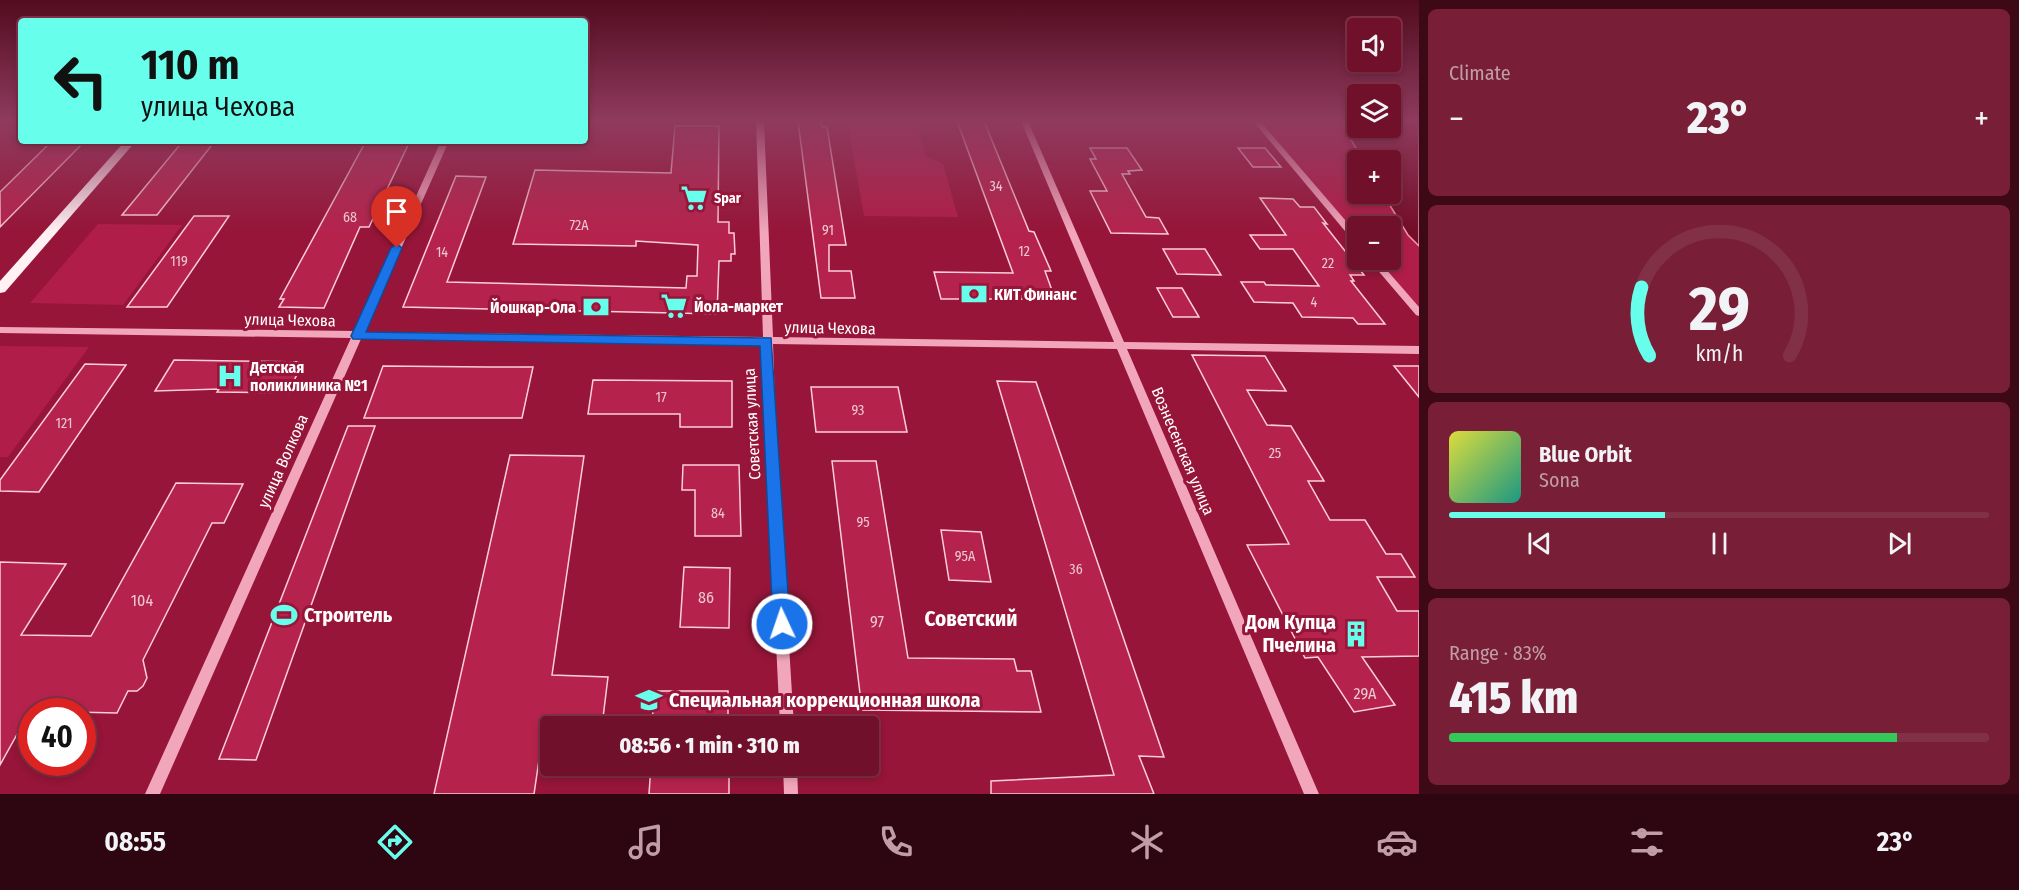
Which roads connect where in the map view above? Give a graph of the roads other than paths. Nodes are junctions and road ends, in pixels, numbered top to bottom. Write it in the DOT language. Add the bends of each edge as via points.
graph roads {
  1 [pos="116,158"];
  2 [pos="437,158"];
  3 [pos="761,158"];
  4 [pos="1041,158"];
  5 [pos="1287,158"];
  6 [pos="1347,228"];
  7 [pos="1382,270"];
  8 [pos="0,289"];
  9 [pos="1419,314"];
  10 [pos="0,330"];
  11 [pos="357,336"];
  12 [pos="766,342"];
  13 [pos="1120,346"];
  14 [pos="1419,350"];
  15 [pos="787,716"];
  16 [pos="790,776"];
  17 [pos="153,794"];
  18 [pos="791,794"];
  19 [pos="1312,794"];
  1 -- 8 [label="main road"];
  2 -- 11 [label="street, улица Волкова"];
  3 -- 12 [label="street, Советская улица"];
  4 -- 13 [label="street, Вознесенская улица"];
  5 -- 6 [label="street"];
  7 -- 9 [label="street"];
  10 -- 11 [label="street, улица Чехова"];
  11 -- 12 [label="street, улица Чехова"];
  11 -- 17 [label="street, улица Волкова"];
  12 -- 13 [label="street, улица Чехова"];
  12 -- 15 [label="street, Советская улица"];
  13 -- 14 [label="street, улица Чехова"];
  13 -- 19 [label="street, Вознесенская улица"];
  16 -- 18 [label="street"];
}
